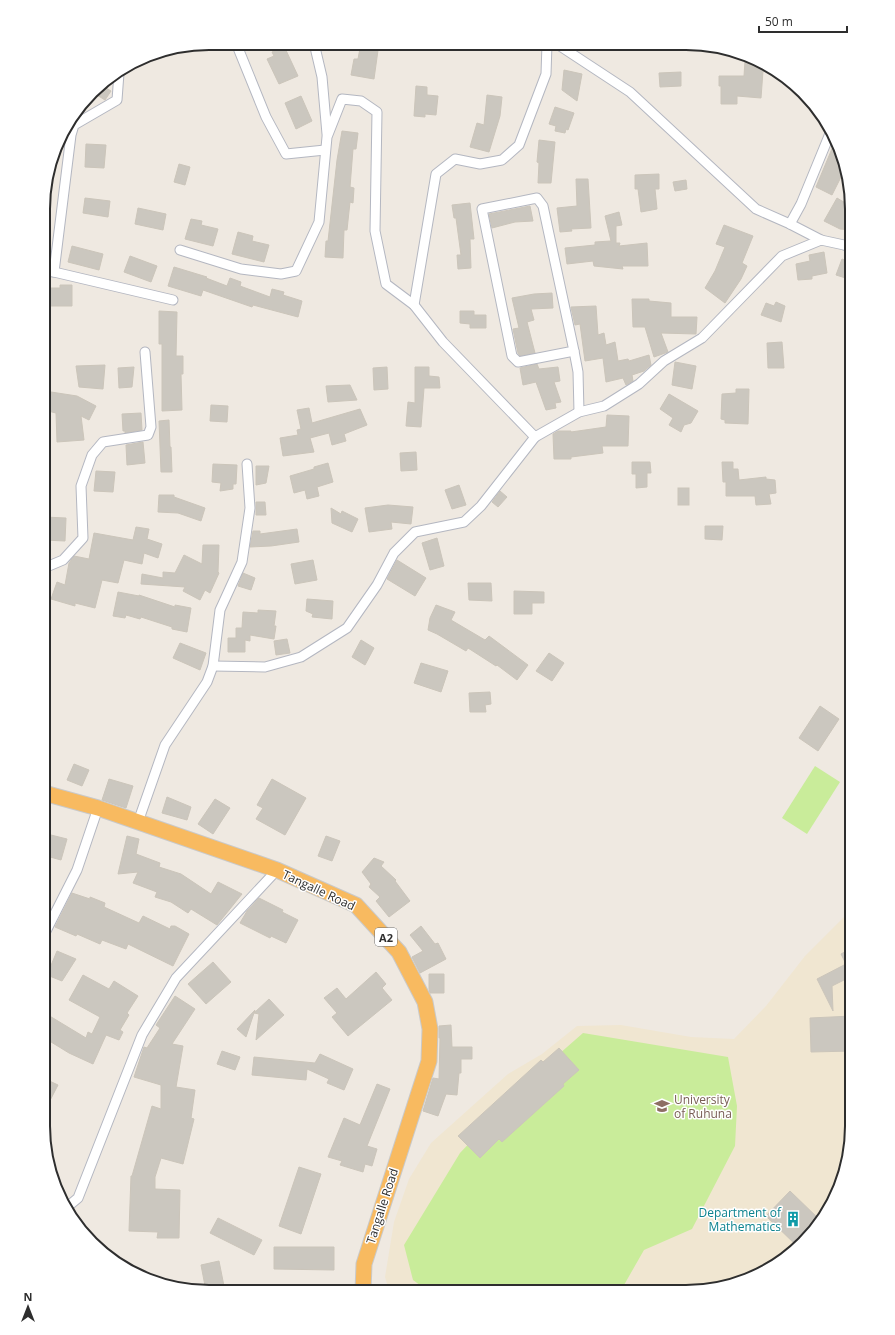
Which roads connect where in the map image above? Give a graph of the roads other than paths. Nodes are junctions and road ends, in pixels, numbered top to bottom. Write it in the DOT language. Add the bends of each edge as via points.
graph roads {
  1 [pos="239,50"];
  2 [pos="316,50"];
  3 [pos="547,50"];
  4 [pos="566,50"];
  5 [pos="119,79"];
  6 [pos="72,129"];
  7 [pos="327,137"];
  8 [pos="67,138"];
  9 [pos="828,138"];
  10 [pos="325,150"];
  11 [pos="790,224"];
  12 [pos="821,240"];
  13 [pos="845,245"];
  14 [pos="180,250"];
  15 [pos="50,272"];
  16 [pos="54,272"];
  17 [pos="173,300"];
  18 [pos="414,305"];
  19 [pos="574,351"];
  20 [pos="145,352"];
  21 [pos="579,412"];
  22 [pos="536,437"];
  23 [pos="247,464"];
  24 [pos="50,565"];
  25 [pos="213,666"];
  26 [pos="50,795"];
  27 [pos="98,808"];
  28 [pos="138,822"];
  29 [pos="277,870"];
  30 [pos="50,923"];
  31 [pos="70,1204"];
  32 [pos="363,1285"];
  1 -- 10 [label="street" via="266,117 286,154"];
  2 -- 7 [label="street" via="322,77"];
  3 -- 18 [label="street" via="546,74 519,145 502,160 480,164 455,159 436,174"];
  4 -- 11 [label="street" via="630,92 756,209"];
  5 -- 6 [label="street" via="117,100"];
  7 -- 10 [label="street"];
  7 -- 18 [label="street" via="342,99 361,101 377,112 375,231 386,284"];
  8 -- 16 [label="street"];
  9 -- 11 [label="street"];
  10 -- 14 [label="street" via="319,222 296,271 282,274 241,269"];
  11 -- 12 [label="street"];
  12 -- 13 [label="street"];
  12 -- 21 [label="street" via="782,256 702,338 664,361 639,384 604,406"];
  15 -- 16 [label="street"];
  16 -- 17 [label="street"];
  18 -- 22 [label="street" via="443,342"];
  19 -- 19 [label="street" via="518,362 512,356 482,209 537,198 543,206"];
  19 -- 21 [label="street" via="578,372"];
  20 -- 24 [label="street" via="151,426 148,435 103,442 92,456 81,486 82,538 63,560"];
  21 -- 22 [label="street"];
  22 -- 25 [label="street" via="481,506 464,522 414,532 394,553 377,585 347,628 301,657 265,667"];
  23 -- 25 [label="street" via="250,508 242,562 220,610"];
  25 -- 28 [label="street" via="207,682 165,745"];
  26 -- 27 [label="highway, Tangalle Road / A2"];
  27 -- 28 [label="highway, Tangalle Road / A2"];
  27 -- 30 [label="street" via="77,870"];
  28 -- 29 [label="highway, Tangalle Road / A2"];
  29 -- 31 [label="street" via="176,978 142,1035 78,1198"];
  29 -- 32 [label="highway, Tangalle Road / A2" via="356,905 399,952 425,1002 430,1029 429,1061 364,1264"];
}
